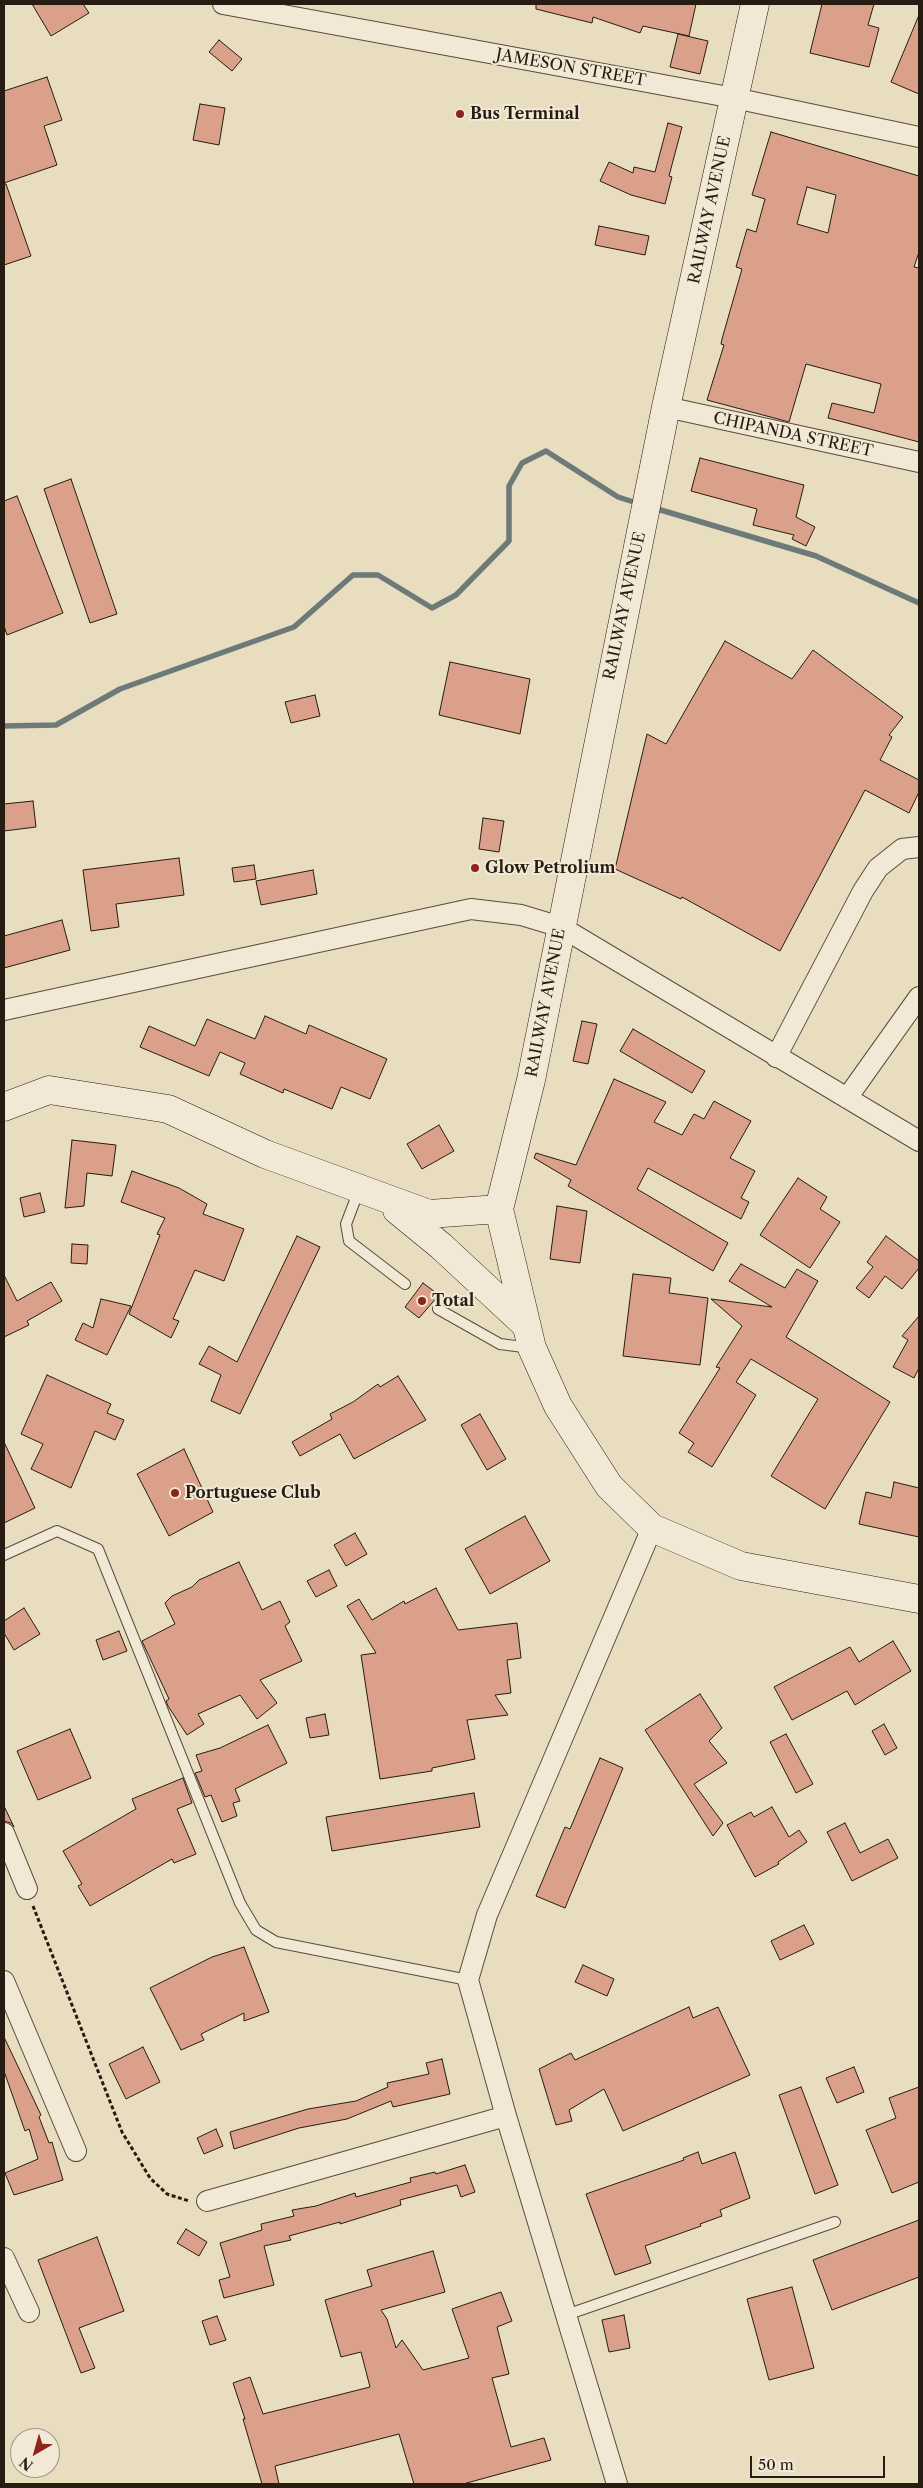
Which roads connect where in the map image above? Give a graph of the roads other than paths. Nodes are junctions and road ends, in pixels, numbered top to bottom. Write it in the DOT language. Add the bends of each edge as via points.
graph roads {
  1 [pos="223,4"];
  2 [pos="755,4"];
  3 [pos="734,98"];
  4 [pos="919,137"];
  5 [pos="666,407"];
  6 [pos="919,462"];
  7 [pos="919,847"];
  8 [pos="561,926"];
  9 [pos="919,997"];
  10 [pos="4,1010"];
  11 [pos="776,1057"];
  12 [pos="847,1098"];
  13 [pos="4,1107"];
  14 [pos="919,1141"];
  15 [pos="371,1193"];
  16 [pos="499,1210"];
  17 [pos="405,1284"];
  18 [pos="438,1309"];
  19 [pos="529,1336"];
  20 [pos="652,1528"];
  21 [pos="4,1554"];
  22 [pos="919,1599"];
  23 [pos="4,1834"];
  24 [pos="27,1889"];
  25 [pos="468,1980"];
  26 [pos="4,1981"];
  27 [pos="506,2116"];
  28 [pos="76,2151"];
  29 [pos="207,2201"];
  30 [pos="835,2222"];
  31 [pos="4,2258"];
  32 [pos="29,2312"];
  33 [pos="566,2316"];
  34 [pos="616,2484"];
  1 -- 3 [label="street, JAMESON STREET"];
  2 -- 3 [label="main road, RAILWAY AVENUE"];
  3 -- 4 [label="street, JAMESON STREET"];
  3 -- 5 [label="main road, RAILWAY AVENUE"];
  5 -- 6 [label="street, CHIPANDA STREET"];
  5 -- 8 [label="main road, RAILWAY AVENUE"];
  7 -- 11 [label="street" via="902,849 878,868"];
  8 -- 10 [label="street" via="522,915 471,909"];
  8 -- 11 [label="street"];
  8 -- 16 [label="main road, RAILWAY AVENUE" via="531,1080"];
  9 -- 12 [label="street"];
  11 -- 12 [label="street"];
  12 -- 14 [label="street"];
  13 -- 15 [label="main road" via="49,1090 168,1109 265,1154"];
  15 -- 16 [label="main road" via="429,1214"];
  15 -- 17 [label="lane" via="346,1224 349,1241"];
  15 -- 19 [label="main road" via="441,1246"];
  16 -- 19 [label="main road"];
  18 -- 19 [label="lane" via="500,1344"];
  19 -- 20 [label="main road" via="558,1406 609,1486"];
  20 -- 22 [label="main road" via="741,1566"];
  20 -- 25 [label="street" via="487,1915"];
  21 -- 25 [label="lane" via="57,1531 98,1549 240,1904 256,1930 276,1942"];
  23 -- 24 [label="street"];
  25 -- 27 [label="street"];
  26 -- 28 [label="street"];
  27 -- 29 [label="street"];
  27 -- 33 [label="street"];
  30 -- 33 [label="lane"];
  31 -- 32 [label="street"];
  33 -- 34 [label="street"];
}
